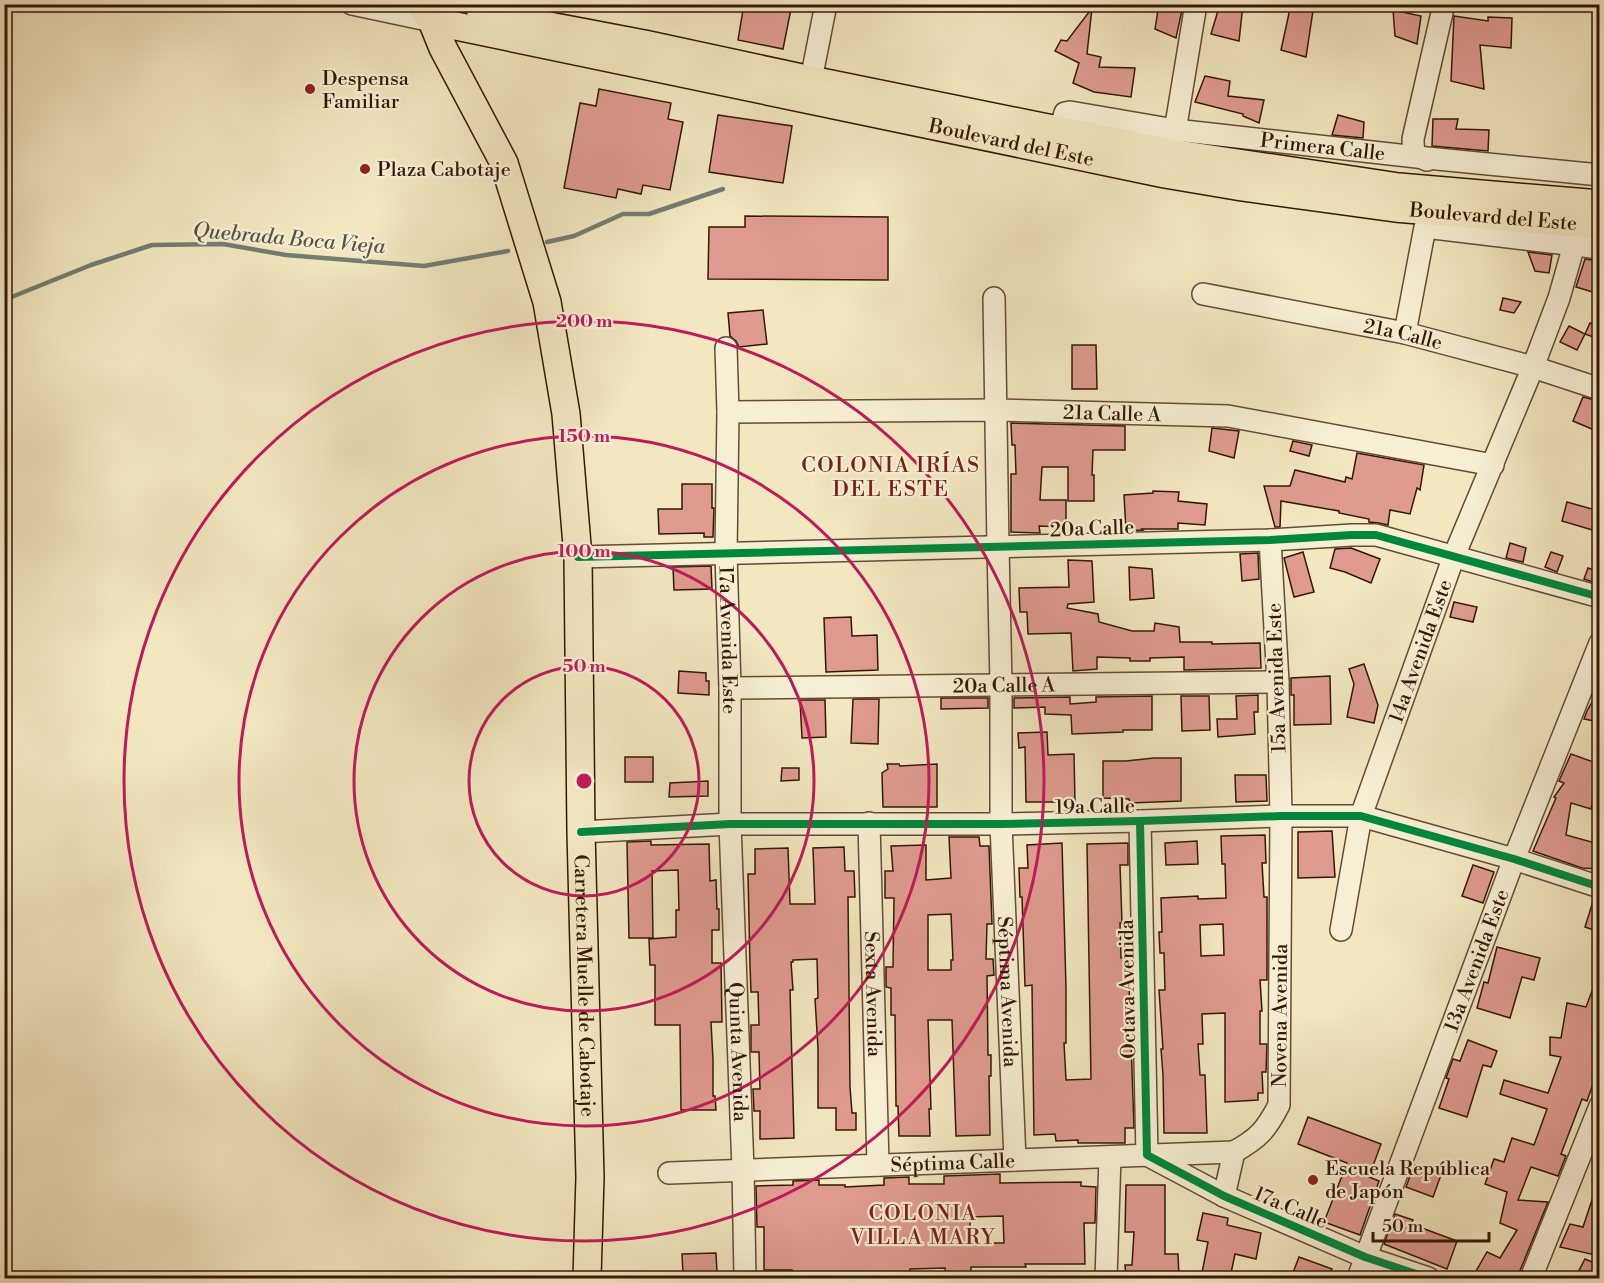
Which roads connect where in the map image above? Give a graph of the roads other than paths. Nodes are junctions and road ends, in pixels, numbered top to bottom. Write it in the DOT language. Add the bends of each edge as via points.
graph roads {
  1 [pos="352,4"];
  2 [pos="826,4"];
  3 [pos="1196,4"];
  4 [pos="1444,4"];
  5 [pos="430,10"];
  6 [pos="811,80"];
  7 [pos="1173,142"];
  8 [pos="1417,157"];
  9 [pos="1599,175"];
  10 [pos="1509,196"];
  11 [pos="1599,204"];
  12 [pos="1599,225"];
  13 [pos="1574,245"];
  14 [pos="1599,248"];
  15 [pos="1203,294"];
  16 [pos="994,298"];
  17 [pos="1405,333"];
  18 [pos="726,348"];
  19 [pos="1533,367"];
  20 [pos="1599,389"];
  21 [pos="995,410"];
  22 [pos="728,412"];
  23 [pos="1493,465"];
  24 [pos="1270,540"];
  25 [pos="998,547"];
  26 [pos="726,553"];
  27 [pos="1454,556"];
  28 [pos="578,557"];
  29 [pos="1599,597"];
  30 [pos="1599,643"];
  31 [pos="1278,682"];
  32 [pos="1002,684"];
  33 [pos="730,688"];
  34 [pos="1281,816"];
  35 [pos="1361,816"];
  36 [pos="1140,821"];
  37 [pos="730,824"];
  38 [pos="869,824"];
  39 [pos="1001,824"];
  40 [pos="581,832"];
  41 [pos="1514,859"];
  42 [pos="1599,887"];
  43 [pos="1341,930"];
  44 [pos="1599,1106"];
  45 [pos="1234,1152"];
  46 [pos="1147,1155"];
  47 [pos="1110,1157"];
  48 [pos="1015,1160"];
  49 [pos="878,1165"];
  50 [pos="743,1170"];
  51 [pos="669,1173"];
  52 [pos="1224,1196"];
  53 [pos="1365,1257"];
  54 [pos="587,1278"];
  55 [pos="745,1278"];
  56 [pos="1106,1278"];
  57 [pos="1358,1278"];
  58 [pos="1428,1278"];
  59 [pos="1531,1278"];
  1 -- 5 [label="street"];
  2 -- 6 [label="street"];
  3 -- 7 [label="street"];
  4 -- 8 [label="street" via="1413,139"];
  5 -- 6 [label="main road" via="644,44"];
  5 -- 12 [label="main road, Boulevard del Este" via="1165,174 1395,208"];
  5 -- 28 [label="main road, Carretera Muelle de Cabotaje" via="443,48 504,164 547,302 566,414"];
  6 -- 7 [label="main road" via="1060,131"];
  7 -- 8 [label="street, Primera Calle"];
  7 -- 10 [label="main road" via="1399,187"];
  8 -- 9 [label="street, Primera Calle"];
  8 -- 10 [label="street" via="1487,171 1505,182"];
  10 -- 11 [label="main road"];
  13 -- 14 [label="street"];
  13 -- 17 [label="street" via="1425,227"];
  13 -- 19 [label="street, 14a Avenida Este"];
  15 -- 17 [label="street, 21a Calle"];
  16 -- 21 [label="street, Séptima Avenida"];
  17 -- 19 [label="street, 21a Calle"];
  18 -- 22 [label="street, 17a Avenida Este"];
  19 -- 20 [label="street, 21a Calle"];
  19 -- 23 [label="street, 14a Avenida Este"];
  21 -- 22 [label="street, 21a Calle A"];
  21 -- 23 [label="street, 21a Calle A" via="1228,416"];
  21 -- 25 [label="street, Séptima Avenida"];
  22 -- 26 [label="street, 17a Avenida Este"];
  23 -- 27 [label="street, 14a Avenida Este"];
  24 -- 25 [label="street, 20a Calle"];
  24 -- 27 [label="street, 20a Calle" via="1376,535"];
  24 -- 31 [label="street, 15a Avenida Este"];
  25 -- 26 [label="street, 20a Calle"];
  25 -- 32 [label="street, Séptima Avenida"];
  26 -- 28 [label="street, 20a Calle"];
  26 -- 33 [label="street, 17a Avenida Este"];
  27 -- 29 [label="street, 20a Calle"];
  27 -- 35 [label="street, 14a Avenida Este"];
  28 -- 40 [label="main road, Carretera Muelle de Cabotaje"];
  30 -- 41 [label="street, 13a Avenida Este"];
  31 -- 32 [label="street, 20a Calle A"];
  31 -- 34 [label="street, 15a Avenida Este"];
  32 -- 33 [label="street, 20a Calle A"];
  32 -- 39 [label="street, Séptima Avenida"];
  33 -- 37 [label="street, 17a Avenida Este"];
  34 -- 35 [label="street, 19a Calle"];
  34 -- 36 [label="street, 19a Calle"];
  34 -- 45 [label="street, Novena Avenida" via="1279,1105 1254,1141"];
  35 -- 41 [label="street, 19a Calle"];
  35 -- 43 [label="street, 14a Avenida Este"];
  36 -- 39 [label="street, 19a Calle"];
  36 -- 46 [label="street, Octava Avenida"];
  37 -- 38 [label="street, 19a Calle"];
  37 -- 40 [label="street, 19a Calle"];
  37 -- 50 [label="street, Quinta Avenida"];
  38 -- 39 [label="street, 19a Calle"];
  38 -- 49 [label="street, Sexta Avenida"];
  39 -- 48 [label="street, Séptima Avenida"];
  40 -- 54 [label="main road, Carretera Muelle de Cabotaje" via="590,1177"];
  41 -- 42 [label="street, 19a Calle"];
  41 -- 53 [label="street, 13a Avenida Este"];
  44 -- 59 [label="street"];
  45 -- 46 [label="street, Séptima Calle"];
  45 -- 52 [label="street"];
  46 -- 47 [label="street, Séptima Calle"];
  46 -- 52 [label="street, 17a Calle"];
  47 -- 48 [label="street, Séptima Calle"];
  47 -- 56 [label="street"];
  48 -- 49 [label="street, Séptima Calle"];
  49 -- 50 [label="street, Séptima Calle"];
  50 -- 51 [label="street, Séptima Calle"];
  50 -- 55 [label="street, Quinta Avenida"];
  52 -- 53 [label="street, 17a Calle"];
  53 -- 57 [label="street, 13a Avenida Este"];
  53 -- 58 [label="street, 17a Calle"];
}
